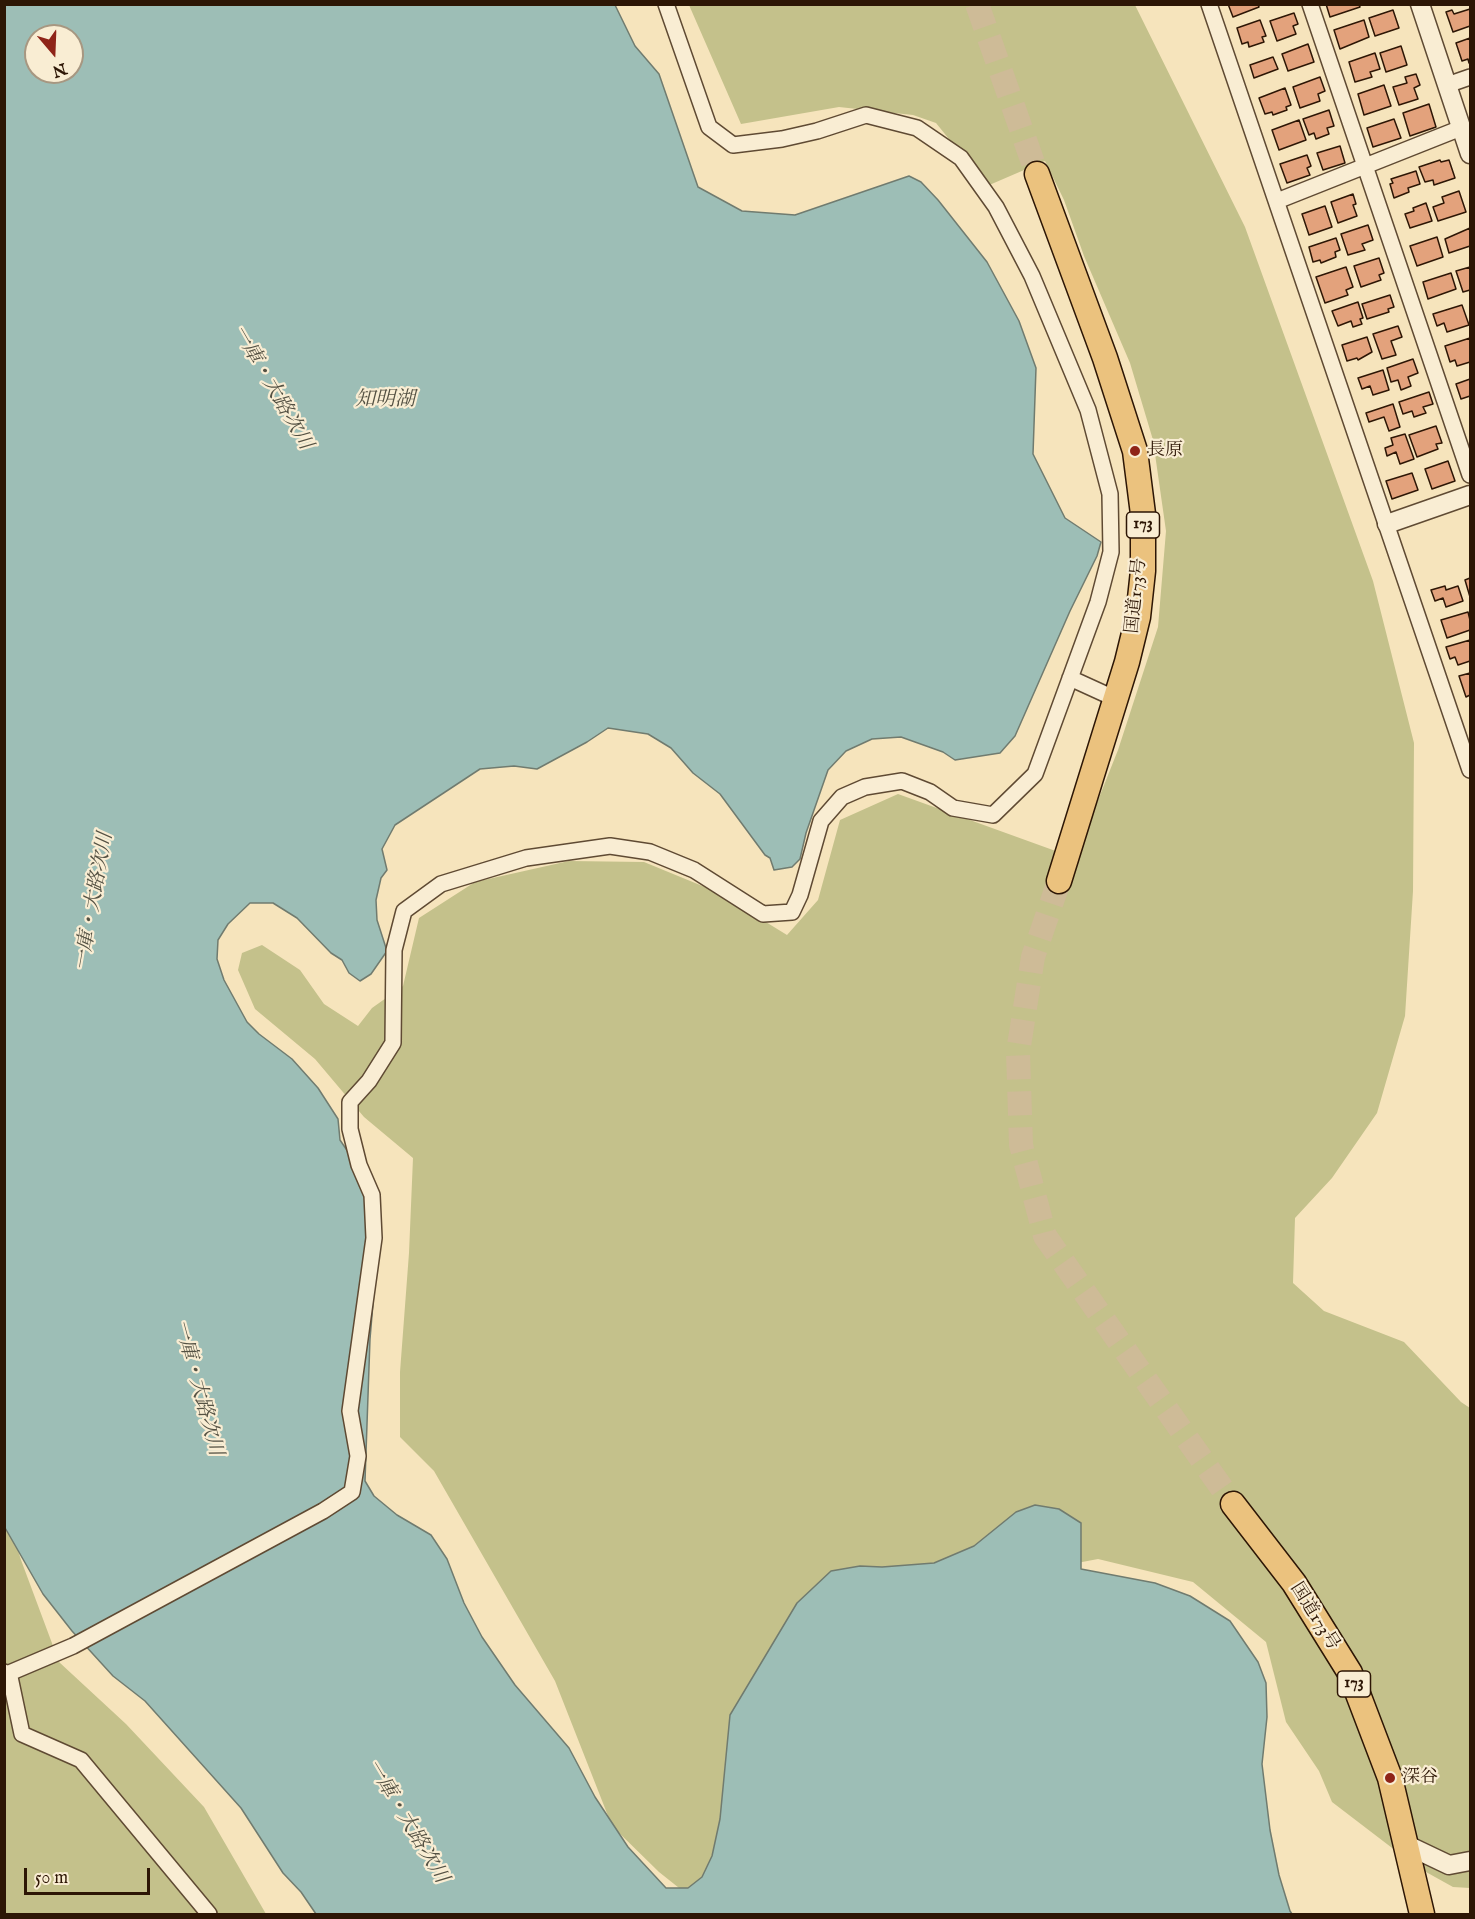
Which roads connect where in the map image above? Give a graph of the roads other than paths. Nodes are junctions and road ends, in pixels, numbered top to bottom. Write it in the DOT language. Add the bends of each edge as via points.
graph roads {
  1 [pos="666,4"];
  2 [pos="1209,4"];
  3 [pos="1310,4"];
  4 [pos="1419,4"];
  5 [pos="1470,77"];
  6 [pos="1447,85"];
  7 [pos="1461,128"];
  8 [pos="1470,154"];
  9 [pos="1365,166"];
  10 [pos="1037,174"];
  11 [pos="1277,201"];
  12 [pos="1470,475"];
  13 [pos="1470,495"];
  14 [pos="1387,524"];
  15 [pos="1070,678"];
  16 [pos="1116,699"];
  17 [pos="1470,770"];
  18 [pos="1059,881"];
  19 [pos="1233,1504"];
  20 [pos="6,1673"];
  21 [pos="1407,1845"];
  22 [pos="1470,1861"];
  23 [pos="1420,1904"];
  24 [pos="209,1914"];
  1 -- 15 [label="street" via="709,127 733,145 782,139 866,115 916,128 961,158 996,207 1032,276 1088,410 1110,494 1111,552 1098,602"];
  2 -- 11 [label="street"];
  3 -- 9 [label="street"];
  4 -- 6 [label="street"];
  5 -- 6 [label="street"];
  6 -- 7 [label="street"];
  7 -- 8 [label="street"];
  7 -- 9 [label="street"];
  9 -- 11 [label="street"];
  9 -- 12 [label="street"];
  10 -- 16 [label="highway, 国道173号 / 173" via="1135,452 1143,514 1143,571 1138,617"];
  11 -- 14 [label="street"];
  13 -- 14 [label="street"];
  14 -- 17 [label="street"];
  15 -- 16 [label="street"];
  15 -- 20 [label="street" via="1035,774 993,815 953,808 930,792 902,781 865,787 842,797 821,821 792,912 763,914 694,870 650,852 610,846 526,858 441,884 404,911 394,950 393,1043 369,1082 350,1102 352,1138 372,1195 374,1238 350,1411 358,1456 352,1492 73,1646"];
  16 -- 18 [label="highway, 国道173号 / 173"];
  19 -- 21 [label="highway, 国道173号 / 173" via="1294,1584 1350,1673 1390,1778"];
  20 -- 24 [label="street" via="22,1734 81,1760"];
  21 -- 22 [label="street" via="1449,1865"];
  21 -- 23 [label="highway, 国道173号 / 173"];
}
